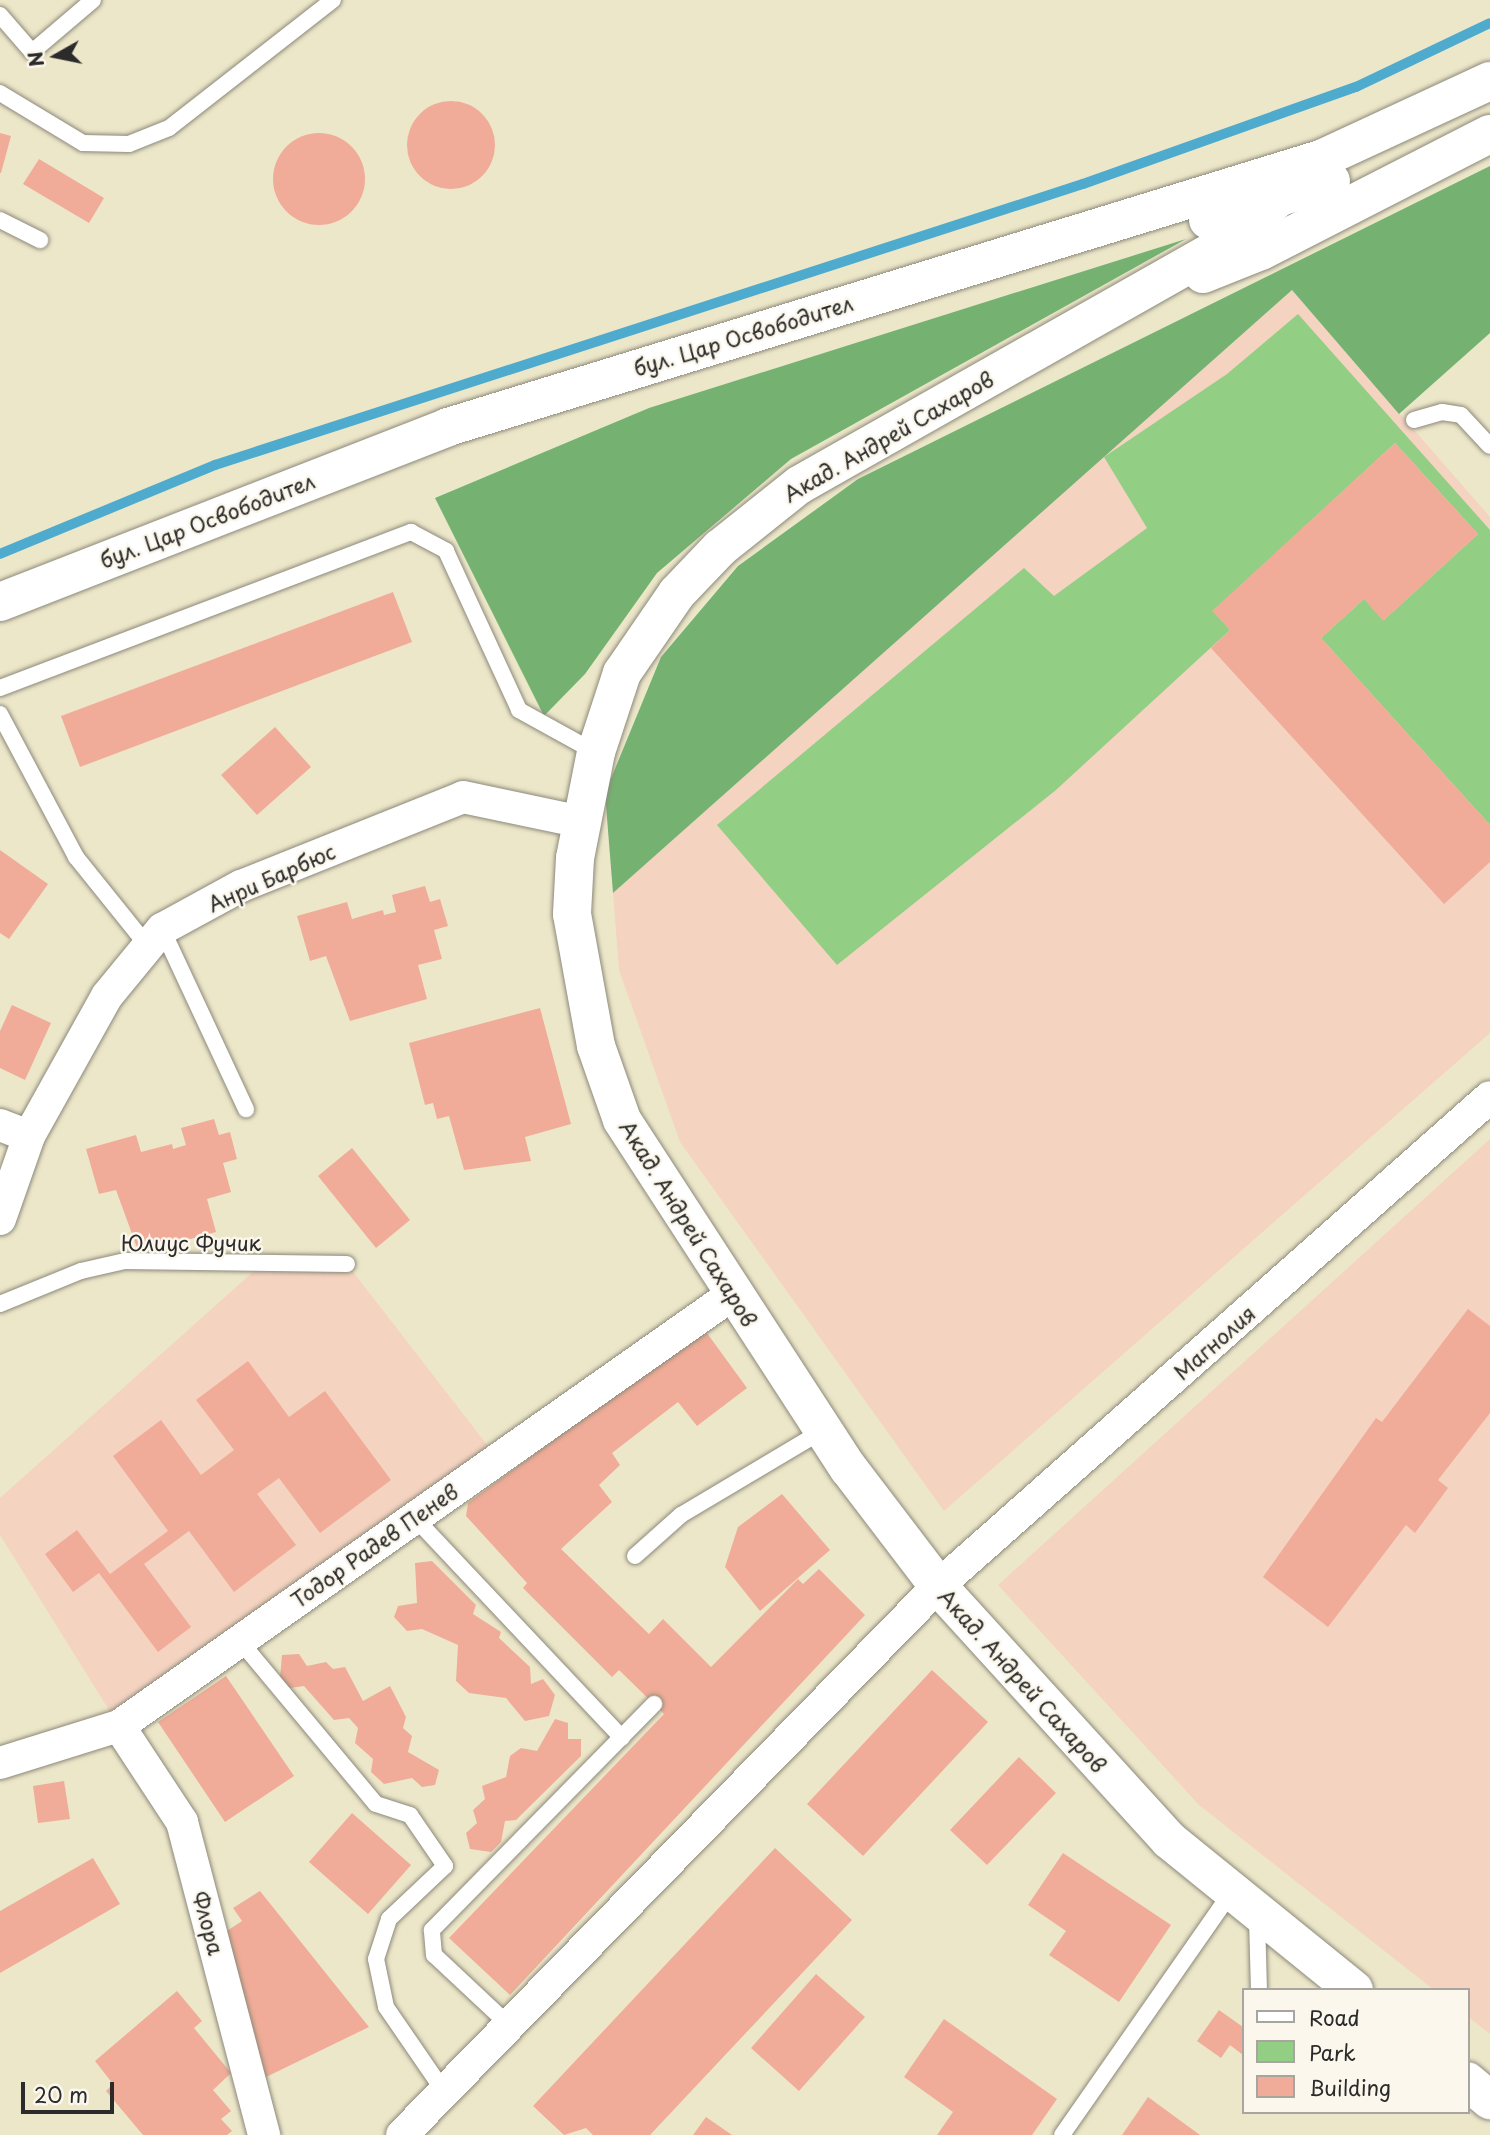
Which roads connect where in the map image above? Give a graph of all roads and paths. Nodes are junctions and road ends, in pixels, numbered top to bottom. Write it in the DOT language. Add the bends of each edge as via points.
graph roads {
  1 [pos="93,0"];
  2 [pos="333,0"];
  3 [pos="0,15"];
  4 [pos="1490,81"];
  5 [pos="0,93"];
  6 [pos="1490,112"];
  7 [pos="1490,134"];
  8 [pos="1321,159"];
  9 [pos="1273,202"];
  10 [pos="0,220"];
  11 [pos="40,240"];
  12 [pos="1101,314"];
  13 [pos="1414,420"];
  14 [pos="1490,446"];
  15 [pos="0,602"];
  16 [pos="0,627"];
  17 [pos="0,688"];
  18 [pos="0,714"];
  19 [pos="596,752"];
  20 [pos="582,822"];
  21 [pos="154,937"];
  22 [pos="1490,1097"];
  23 [pos="246,1109"];
  24 [pos="0,1125"];
  25 [pos="29,1136"];
  26 [pos="0,1219"];
  27 [pos="347,1264"];
  28 [pos="733,1294"];
  29 [pos="0,1304"];
  30 [pos="822,1431"];
  31 [pos="412,1515"];
  32 [pos="635,1556"];
  33 [pos="938,1586"];
  34 [pos="240,1641"];
  35 [pos="654,1704"];
  36 [pos="119,1726"];
  37 [pos="622,1738"];
  38 [pos="0,1763"];
  39 [pos="1244,1901"];
  40 [pos="1259,1988"];
  41 [pos="1352,1988"];
  42 [pos="510,2026"];
  43 [pos="1469,2083"];
  44 [pos="445,2094"];
  45 [pos="1490,2100"];
  46 [pos="264,2135"];
  47 [pos="402,2135"];
  48 [pos="1062,2135"];
  1 -- 3 [label="lane" via="32,52"];
  2 -- 5 [label="lane" via="169,128 129,144 83,143"];
  4 -- 8 [label="main road, бул. Цар Освободител"];
  6 -- 9 [label="main road, бул. Цар Освободител"];
  7 -- 12 [label="main road" via="1261,251"];
  8 -- 9 [label="main road"];
  8 -- 15 [label="main road, бул. Цар Освободител" via="448,427"];
  9 -- 12 [label="main road" via="1218,248"];
  9 -- 16 [label="main road, бул. Цар Освободител" via="1028,267 502,431"];
  10 -- 11 [label="lane"];
  12 -- 19 [label="main road, Акад. Андрей Сахаров" via="799,485 730,540 677,593 622,673"];
  13 -- 14 [label="lane" via="1442,412 1461,415"];
  17 -- 19 [label="lane" via="411,532 446,551 519,710"];
  18 -- 21 [label="lane" via="76,857"];
  19 -- 20 [label="main road, Акад. Андрей Сахаров"];
  20 -- 21 [label="street, Анри Барбюс" via="463,797 241,886"];
  20 -- 28 [label="main road, Акад. Андрей Сахаров" via="572,914 596,1046 622,1120"];
  21 -- 23 [label="lane"];
  21 -- 25 [label="street, Анри Барбюс" via="107,996"];
  22 -- 33 [label="street, Магнолия"];
  24 -- 25 [label="street"];
  25 -- 26 [label="street, Анри Барбюс"];
  27 -- 29 [label="lane, Юлиус Фучик" via="125,1261 81,1271"];
  28 -- 30 [label="main road, Акад. Андрей Сахаров"];
  28 -- 31 [label="street, Тодор Радев Пенев"];
  30 -- 32 [label="lane" via="681,1515"];
  30 -- 33 [label="main road, Акад. Андрей Сахаров"];
  31 -- 34 [label="street, Тодор Радев Пенев"];
  31 -- 37 [label="lane"];
  33 -- 39 [label="main road, Акад. Андрей Сахаров" via="1169,1840"];
  33 -- 42 [label="street, Магнолия"];
  34 -- 36 [label="street, Тодор Радев Пенев"];
  34 -- 44 [label="lane" via="376,1804 410,1815 445,1866 390,1919 376,1959 386,2007"];
  35 -- 37 [label="lane"];
  36 -- 38 [label="street, Тодор Радев Пенев"];
  36 -- 46 [label="street, Флора" via="182,1822"];
  37 -- 42 [label="lane" via="432,1930 434,1955"];
  39 -- 40 [label="lane"];
  39 -- 41 [label="main road, Акад. Андрей Сахаров"];
  39 -- 48 [label="lane"];
  42 -- 44 [label="street, Магнолия"];
  43 -- 45 [label="main road"];
  44 -- 47 [label="street, Магнолия"];
}
